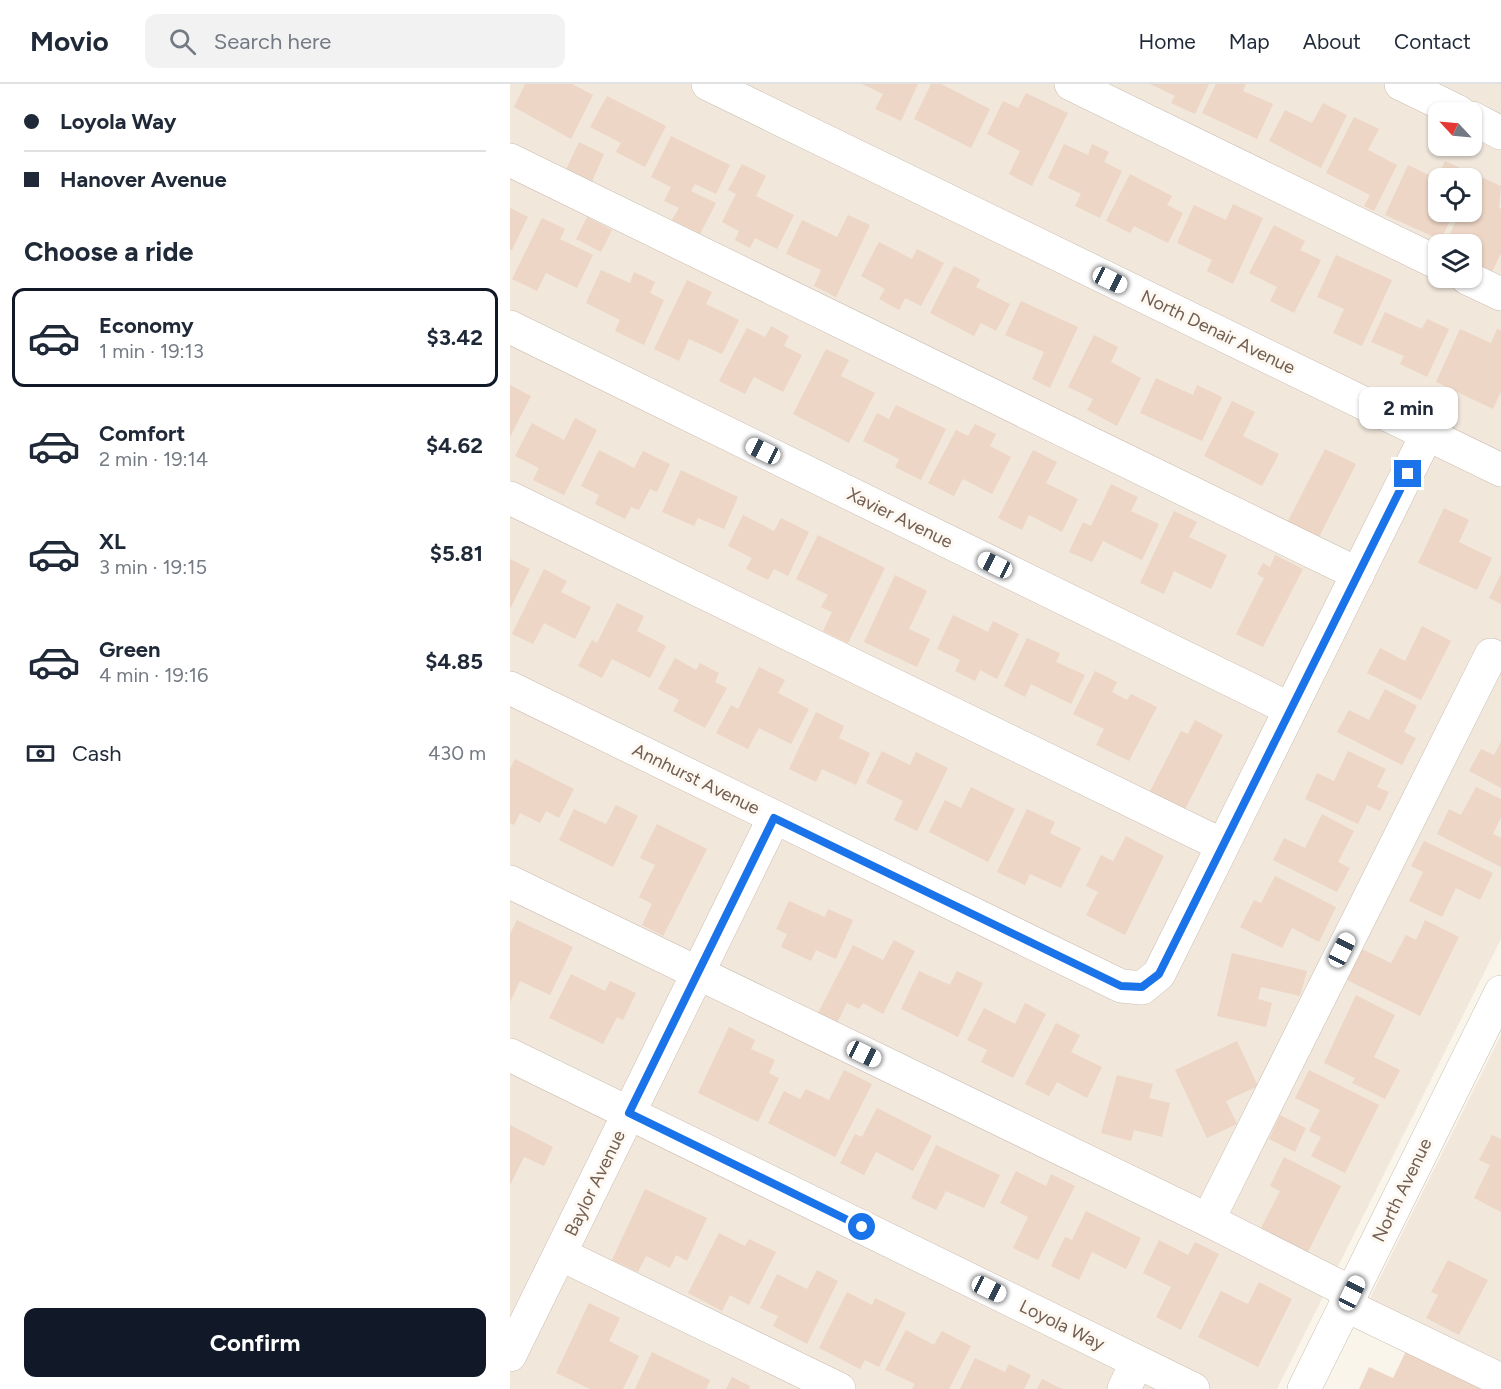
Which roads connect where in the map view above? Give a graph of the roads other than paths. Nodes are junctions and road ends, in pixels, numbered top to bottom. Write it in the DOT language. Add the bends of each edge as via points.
graph roads {
  1 [pos="708,84"];
  2 [pos="1071,84"];
  3 [pos="1401,84"];
  4 [pos="1438,102"];
  5 [pos="1482,123"];
  6 [pos="1501,133"];
  7 [pos="510,160"];
  8 [pos="1428,258"];
  9 [pos="1482,285"];
  10 [pos="1501,294"];
  11 [pos="510,327"];
  12 [pos="1427,434"];
  13 [pos="1501,470"];
  14 [pos="510,498"];
  15 [pos="1358,574"];
  16 [pos="1491,655"];
  17 [pos="510,688"];
  18 [pos="1290,709"];
  19 [pos="774,818"];
  20 [pos="1222,845"];
  21 [pos="510,882"];
  22 [pos="698,973"];
  23 [pos="1501,992"];
  24 [pos="510,1054"];
  25 [pos="629,1113"];
  26 [pos="1208,1220"];
  27 [pos="560,1254"];
  28 [pos="1348,1299"];
  29 [pos="510,1355"];
  30 [pos="1130,1375"];
  31 [pos="1501,1380"];
  32 [pos="839,1389"];
  33 [pos="1193,1389"];
  34 [pos="1304,1389"];
  1 -- 12 [label="street, North Denair Avenue"];
  2 -- 8 [label="street"];
  3 -- 4 [label="street"];
  5 -- 6 [label="street"];
  7 -- 15 [label="street"];
  9 -- 10 [label="street"];
  11 -- 18 [label="street, Xavier Avenue"];
  12 -- 13 [label="street, North Denair Avenue"];
  12 -- 15 [label="street"];
  14 -- 20 [label="street"];
  15 -- 18 [label="street"];
  16 -- 26 [label="street"];
  17 -- 19 [label="street, Annhurst Avenue"];
  18 -- 20 [label="street"];
  19 -- 20 [label="street, Annhurst Avenue" via="1121,986 1142,987 1159,974"];
  19 -- 22 [label="street, Baylor Avenue"];
  21 -- 22 [label="street"];
  22 -- 25 [label="street, Baylor Avenue"];
  22 -- 26 [label="street"];
  23 -- 28 [label="street, North Avenue"];
  24 -- 25 [label="street, Loyola Way"];
  25 -- 27 [label="street, Baylor Avenue"];
  25 -- 30 [label="street, Loyola Way"];
  26 -- 28 [label="street"];
  27 -- 29 [label="street, Baylor Avenue"];
  27 -- 32 [label="street"];
  28 -- 31 [label="street"];
  28 -- 34 [label="street, North Avenue"];
  30 -- 33 [label="street, Loyola Way"];
}
